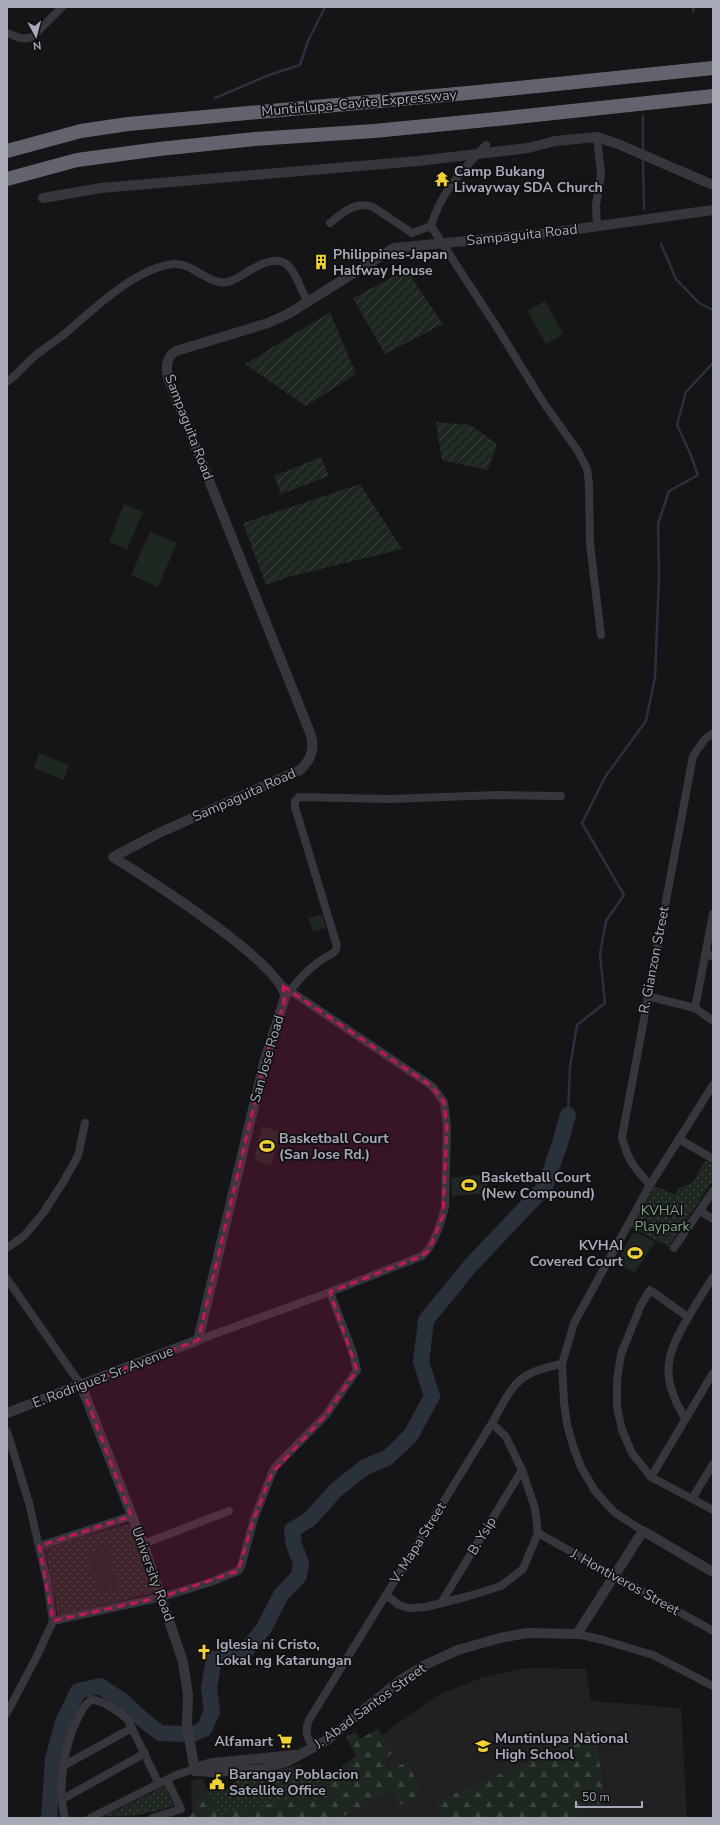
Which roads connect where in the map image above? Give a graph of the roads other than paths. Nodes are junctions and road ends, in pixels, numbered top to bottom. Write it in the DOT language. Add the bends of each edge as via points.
graph roads {
  1 [pos="62,7"];
  2 [pos="7,33"];
  3 [pos="713,68"];
  4 [pos="713,96"];
  5 [pos="597,137"];
  6 [pos="486,145"];
  7 [pos="7,151"];
  8 [pos="478,154"];
  9 [pos="7,179"];
  10 [pos="713,185"];
  11 [pos="44,198"];
  12 [pos="713,210"];
  13 [pos="330,223"];
  14 [pos="431,226"];
  15 [pos="597,226"];
  16 [pos="412,233"];
  17 [pos="441,243"];
  18 [pos="410,246"];
  19 [pos="308,302"];
  20 [pos="7,382"];
  21 [pos="601,635"];
  22 [pos="713,733"];
  23 [pos="561,796"];
  24 [pos="713,914"];
  25 [pos="709,955"];
  26 [pos="286,989"];
  27 [pos="647,996"];
  28 [pos="695,1008"];
  29 [pos="713,1021"];
  30 [pos="713,1085"];
  31 [pos="86,1123"];
  32 [pos="679,1139"];
  33 [pos="713,1159"];
  34 [pos="650,1185"];
  35 [pos="713,1191"];
  36 [pos="700,1211"];
  37 [pos="713,1219"];
  38 [pos="7,1248"];
  39 [pos="674,1248"];
  40 [pos="713,1278"];
  41 [pos="7,1279"];
  42 [pos="330,1292"];
  43 [pos="688,1317"];
  44 [pos="198,1340"];
  45 [pos="562,1364"];
  46 [pos="713,1373"];
  47 [pos="81,1385"];
  48 [pos="7,1413"];
  49 [pos="685,1418"];
  50 [pos="492,1423"];
  51 [pos="7,1431"];
  52 [pos="713,1464"];
  53 [pos="522,1470"];
  54 [pos="651,1477"];
  55 [pos="692,1499"];
  56 [pos="229,1510"];
  57 [pos="713,1510"];
  58 [pos="131,1516"];
  59 [pos="643,1531"];
  60 [pos="538,1533"];
  61 [pos="143,1544"];
  62 [pos="39,1546"];
  63 [pos="713,1572"];
  64 [pos="614,1576"];
  65 [pos="386,1595"];
  66 [pos="162,1597"];
  67 [pos="441,1603"];
  68 [pos="53,1621"];
  69 [pos="713,1631"];
  70 [pos="577,1634"];
  71 [pos="713,1686"];
  72 [pos="7,1713"];
  73 [pos="132,1728"];
  74 [pos="314,1748"];
  75 [pos="145,1754"];
  76 [pos="63,1766"];
  77 [pos="195,1770"];
  78 [pos="167,1780"];
  79 [pos="159,1784"];
  80 [pos="62,1799"];
  81 [pos="65,1818"];
  82 [pos="90,1818"];
  83 [pos="152,1818"];
  1 -- 2 [label="street" via="28,39"];
  3 -- 7 [label="highway, Muntinlupa-Cavite Expressway" via="128,124 81,131"];
  4 -- 9 [label="highway, Muntinlupa-Cavite Expressway" via="374,131 159,149 77,160"];
  5 -- 8 [label="street"];
  5 -- 10 [label="street"];
  5 -- 15 [label="street" via="601,175 596,205"];
  6 -- 8 [label="street"];
  8 -- 11 [label="street" via="418,162 101,188"];
  8 -- 14 [label="street" via="449,186 436,209"];
  12 -- 15 [label="street, Sampaguita Road"];
  13 -- 16 [label="street" via="351,207 361,204 373,207"];
  14 -- 16 [label="street"];
  14 -- 17 [label="street"];
  15 -- 17 [label="street, Sampaguita Road"];
  16 -- 18 [label="street"];
  17 -- 18 [label="street, Sampaguita Road"];
  17 -- 21 [label="street" via="543,402 578,451 587,469 590,544"];
  18 -- 19 [label="street, Sampaguita Road" via="394,248"];
  19 -- 20 [label="street" via="290,266 283,261 263,263 227,282 211,279 184,265 160,267 133,281 92,310"];
  19 -- 26 [label="street, Sampaguita Road" via="268,324 176,351 168,358 166,372 311,736 313,750 300,770 159,833 113,857 191,908 243,948"];
  22 -- 27 [label="street, R. Gianzon Street" via="705,739 693,756"];
  23 -- 26 [label="street" via="497,795 390,799 299,797 295,801 295,807 337,946 334,953"];
  24 -- 25 [label="street"];
  25 -- 28 [label="street"];
  26 -- 42 [label="street" via="432,1086 444,1102 448,1127 445,1207 429,1250 422,1256"];
  26 -- 44 [label="street, San Jose Road" via="264,1063"];
  27 -- 28 [label="street"];
  27 -- 34 [label="street, R. Gianzon Street" via="622,1137 625,1152 633,1166"];
  28 -- 29 [label="street"];
  30 -- 32 [label="street"];
  31 -- 38 [label="street" via="78,1156 62,1184 24,1236"];
  32 -- 33 [label="street"];
  32 -- 34 [label="street"];
  34 -- 45 [label="street" via="574,1323"];
  35 -- 36 [label="street"];
  36 -- 37 [label="street"];
  36 -- 39 [label="street"];
  40 -- 43 [label="street"];
  41 -- 47 [label="street"];
  42 -- 44 [label="street"];
  42 -- 66 [label="street" via="357,1367 356,1374 326,1415 275,1467 254,1519 241,1568 208,1583"];
  43 -- 49 [label="street" via="671,1352 668,1371 677,1405"];
  43 -- 54 [label="street" via="650,1290 641,1305 621,1354 617,1407 622,1430 632,1453"];
  44 -- 47 [label="street, E. Rodriguez Sr. Avenue"];
  45 -- 50 [label="street, V. Mapa Street" via="528,1373 519,1380"];
  45 -- 59 [label="street" via="567,1424 581,1467 595,1491 614,1512"];
  46 -- 49 [label="street"];
  47 -- 48 [label="street, E. Rodriguez Sr. Avenue"];
  47 -- 58 [label="street, University Road"];
  49 -- 54 [label="street"];
  50 -- 53 [label="street" via="506,1437"];
  50 -- 65 [label="street, V. Mapa Street"];
  51 -- 62 [label="street" via="30,1503"];
  52 -- 55 [label="street"];
  53 -- 60 [label="street" via="535,1508"];
  53 -- 67 [label="street, B. Ysip"];
  54 -- 55 [label="street"];
  55 -- 57 [label="street"];
  56 -- 61 [label="street"];
  58 -- 61 [label="street, University Road"];
  58 -- 62 [label="street"];
  59 -- 63 [label="street"];
  59 -- 64 [label="street"];
  60 -- 64 [label="street, J. Hontiveros Street"];
  60 -- 67 [label="street" via="523,1569 502,1586"];
  61 -- 66 [label="street, University Road"];
  62 -- 68 [label="street"];
  64 -- 69 [label="street, J. Hontiveros Street"];
  64 -- 70 [label="street"];
  65 -- 67 [label="street" via="408,1608"];
  65 -- 74 [label="street, V. Mapa Street" via="309,1720 307,1737"];
  66 -- 68 [label="street"];
  66 -- 77 [label="street, University Road" via="183,1662 188,1695 187,1726"];
  68 -- 72 [label="street"];
  70 -- 71 [label="street" via="653,1655"];
  70 -- 74 [label="street, J. Abad Santos Street" via="527,1633 458,1650 402,1679 371,1706"];
  73 -- 75 [label="street"];
  73 -- 76 [label="street"];
  73 -- 76 [label="street" via="123,1715 95,1699 88,1701 74,1724"];
  74 -- 77 [label="street, J. Abad Santos Street" via="270,1767 212,1772"];
  75 -- 79 [label="street"];
  75 -- 80 [label="street"];
  76 -- 80 [label="street"];
  77 -- 78 [label="street"];
  78 -- 79 [label="street"];
  78 -- 83 [label="street" via="180,1809"];
  79 -- 82 [label="street"];
  80 -- 81 [label="street"];
}
